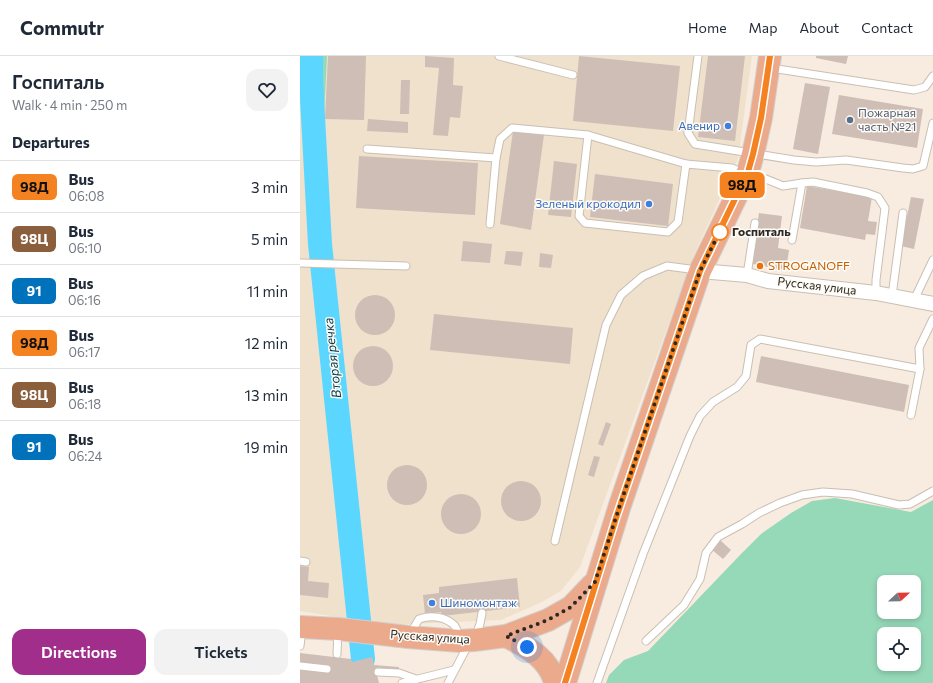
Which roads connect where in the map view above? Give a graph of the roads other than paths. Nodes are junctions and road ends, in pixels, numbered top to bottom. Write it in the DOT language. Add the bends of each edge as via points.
graph roads {
  1 [pos="499,56"];
  2 [pos="698,56"];
  3 [pos="770,62"];
  4 [pos="573,75"];
  5 [pos="933,76"];
  6 [pos="933,123"];
  7 [pos="588,135"];
  8 [pos="367,149"];
  9 [pos="496,158"];
  10 [pos="686,164"];
  11 [pos="749,167"];
  12 [pos="802,184"];
  13 [pos="903,213"];
  14 [pos="755,223"];
  15 [pos="490,224"];
  16 [pos="792,240"];
  17 [pos="933,260"];
  18 [pos="300,263"];
  19 [pos="406,266"];
  20 [pos="700,271"];
  21 [pos="747,275"];
  22 [pos="876,294"];
  23 [pos="892,296"];
  24 [pos="914,300"];
  25 [pos="933,304"];
  26 [pos="933,319"];
  27 [pos="920,369"];
  28 [pos="911,415"];
  29 [pos="933,490"];
  30 [pos="555,541"];
  31 [pos="595,582"];
  32 [pos="482,613"];
  33 [pos="341,629"];
  34 [pos="301,633"];
  35 [pos="506,636"];
  36 [pos="467,640"];
  37 [pos="646,641"];
  38 [pos="337,654"];
  39 [pos="300,666"];
  40 [pos="327,669"];
  41 [pos="454,670"];
  42 [pos="378,672"];
  43 [pos="416,679"];
  44 [pos="402,683"];
  45 [pos="448,683"];
  46 [pos="555,683"];
  47 [pos="565,683"];
  48 [pos="597,683"];
  1 -- 4 [label="lane"];
  2 -- 11 [label="lane" via="688,133 695,144"];
  3 -- 5 [label="lane" via="914,90 925,88"];
  3 -- 11 [label="main road, Русская улица" via="761,118"];
  6 -- 11 [label="lane" via="923,166 904,168 846,160 794,160"];
  7 -- 9 [label="lane" via="512,128 500,139"];
  7 -- 10 [label="lane"];
  7 -- 10 [label="lane" via="579,216 585,223 668,232 678,222"];
  8 -- 9 [label="lane"];
  9 -- 15 [label="lane"];
  10 -- 11 [label="lane"];
  11 -- 12 [label="lane" via="782,186"];
  11 -- 20 [label="main road, Русская улица"];
  12 -- 16 [label="lane"];
  12 -- 22 [label="lane" via="813,182 878,197 885,208"];
  13 -- 23 [label="lane"];
  14 -- 21 [label="lane"];
  17 -- 24 [label="lane"];
  18 -- 19 [label="lane"];
  20 -- 21 [label="street, Русская улица"];
  20 -- 30 [label="lane" via="667,266 643,276 621,295 606,325"];
  20 -- 31 [label="main road, Русская улица"];
  21 -- 22 [label="street, Русская улица" via="768,281"];
  22 -- 23 [label="street, Русская улица"];
  23 -- 24 [label="street, Русская улица"];
  24 -- 25 [label="street, Русская улица"];
  26 -- 27 [label="lane" via="919,348"];
  27 -- 28 [label="lane"];
  27 -- 48 [label="lane" via="760,339 751,345 746,376 737,387 714,402 700,416 690,436 643,554"];
  29 -- 37 [label="lane" via="910,504 899,505 852,494 823,492 802,495 759,513 718,537 706,553 700,578 684,605"];
  31 -- 35 [label="main road, Русская улица" via="571,607 548,620"];
  31 -- 47 [label="main road"];
  32 -- 36 [label="lane" via="480,624"];
  33 -- 34 [label="main road, Русская улица"];
  33 -- 36 [label="main road, Русская улица" via="408,637"];
  33 -- 38 [label="lane"];
  35 -- 36 [label="main road, Русская улица"];
  35 -- 46 [label="main road" via="527,647 544,661"];
  36 -- 41 [label="lane" via="467,647"];
  39 -- 40 [label="lane"];
  41 -- 43 [label="lane"];
  41 -- 45 [label="lane"];
  42 -- 43 [label="lane"];
  43 -- 44 [label="lane"];
}
